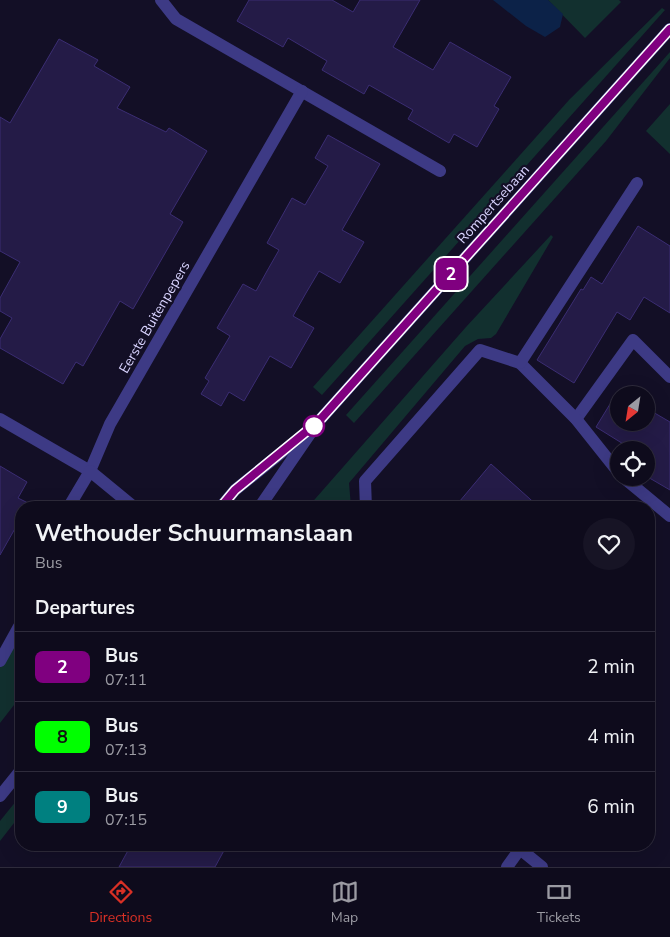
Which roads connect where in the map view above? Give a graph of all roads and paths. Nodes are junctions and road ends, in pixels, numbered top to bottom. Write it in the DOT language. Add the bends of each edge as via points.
graph roads {
  1 [pos="161,0"];
  2 [pos="670,29"];
  3 [pos="302,91"];
  4 [pos="440,172"];
  5 [pos="637,183"];
  6 [pos="520,363"];
  7 [pos="670,377"];
  8 [pos="576,418"];
  9 [pos="0,419"];
  10 [pos="318,422"];
  11 [pos="610,461"];
  12 [pos="90,471"];
  13 [pos="634,486"];
  14 [pos="72,501"];
  15 [pos="126,501"];
  16 [pos="226,501"];
  17 [pos="264,501"];
  18 [pos="366,501"];
  19 [pos="652,501"];
  20 [pos="655,504"];
  21 [pos="670,516"];
  22 [pos="15,634"];
  23 [pos="0,661"];
  24 [pos="15,777"];
  25 [pos="0,796"];
  26 [pos="516,851"];
  27 [pos="523,851"];
  28 [pos="507,867"];
  29 [pos="542,867"];
  1 -- 3 [label="street" via="176,19"];
  2 -- 10 [label="street, Rompertsebaan"];
  3 -- 4 [label="street"];
  3 -- 12 [label="street, Eerste Buitenpepers" via="110,424"];
  5 -- 6 [label="street"];
  6 -- 8 [label="street"];
  6 -- 18 [label="street" via="480,350 365,481"];
  7 -- 8 [label="street" via="633,340"];
  8 -- 11 [label="street"];
  9 -- 12 [label="street"];
  10 -- 16 [label="street, Rompertsebaan"];
  10 -- 17 [label="street, Rompertsebaan"];
  12 -- 14 [label="street, Eerste Buitenpepers"];
  12 -- 15 [label="street"];
  13 -- 19 [label="street"];
  20 -- 21 [label="street"];
  22 -- 23 [label="street"];
  24 -- 25 [label="street"];
  26 -- 28 [label="street"];
  27 -- 29 [label="street"];
}
